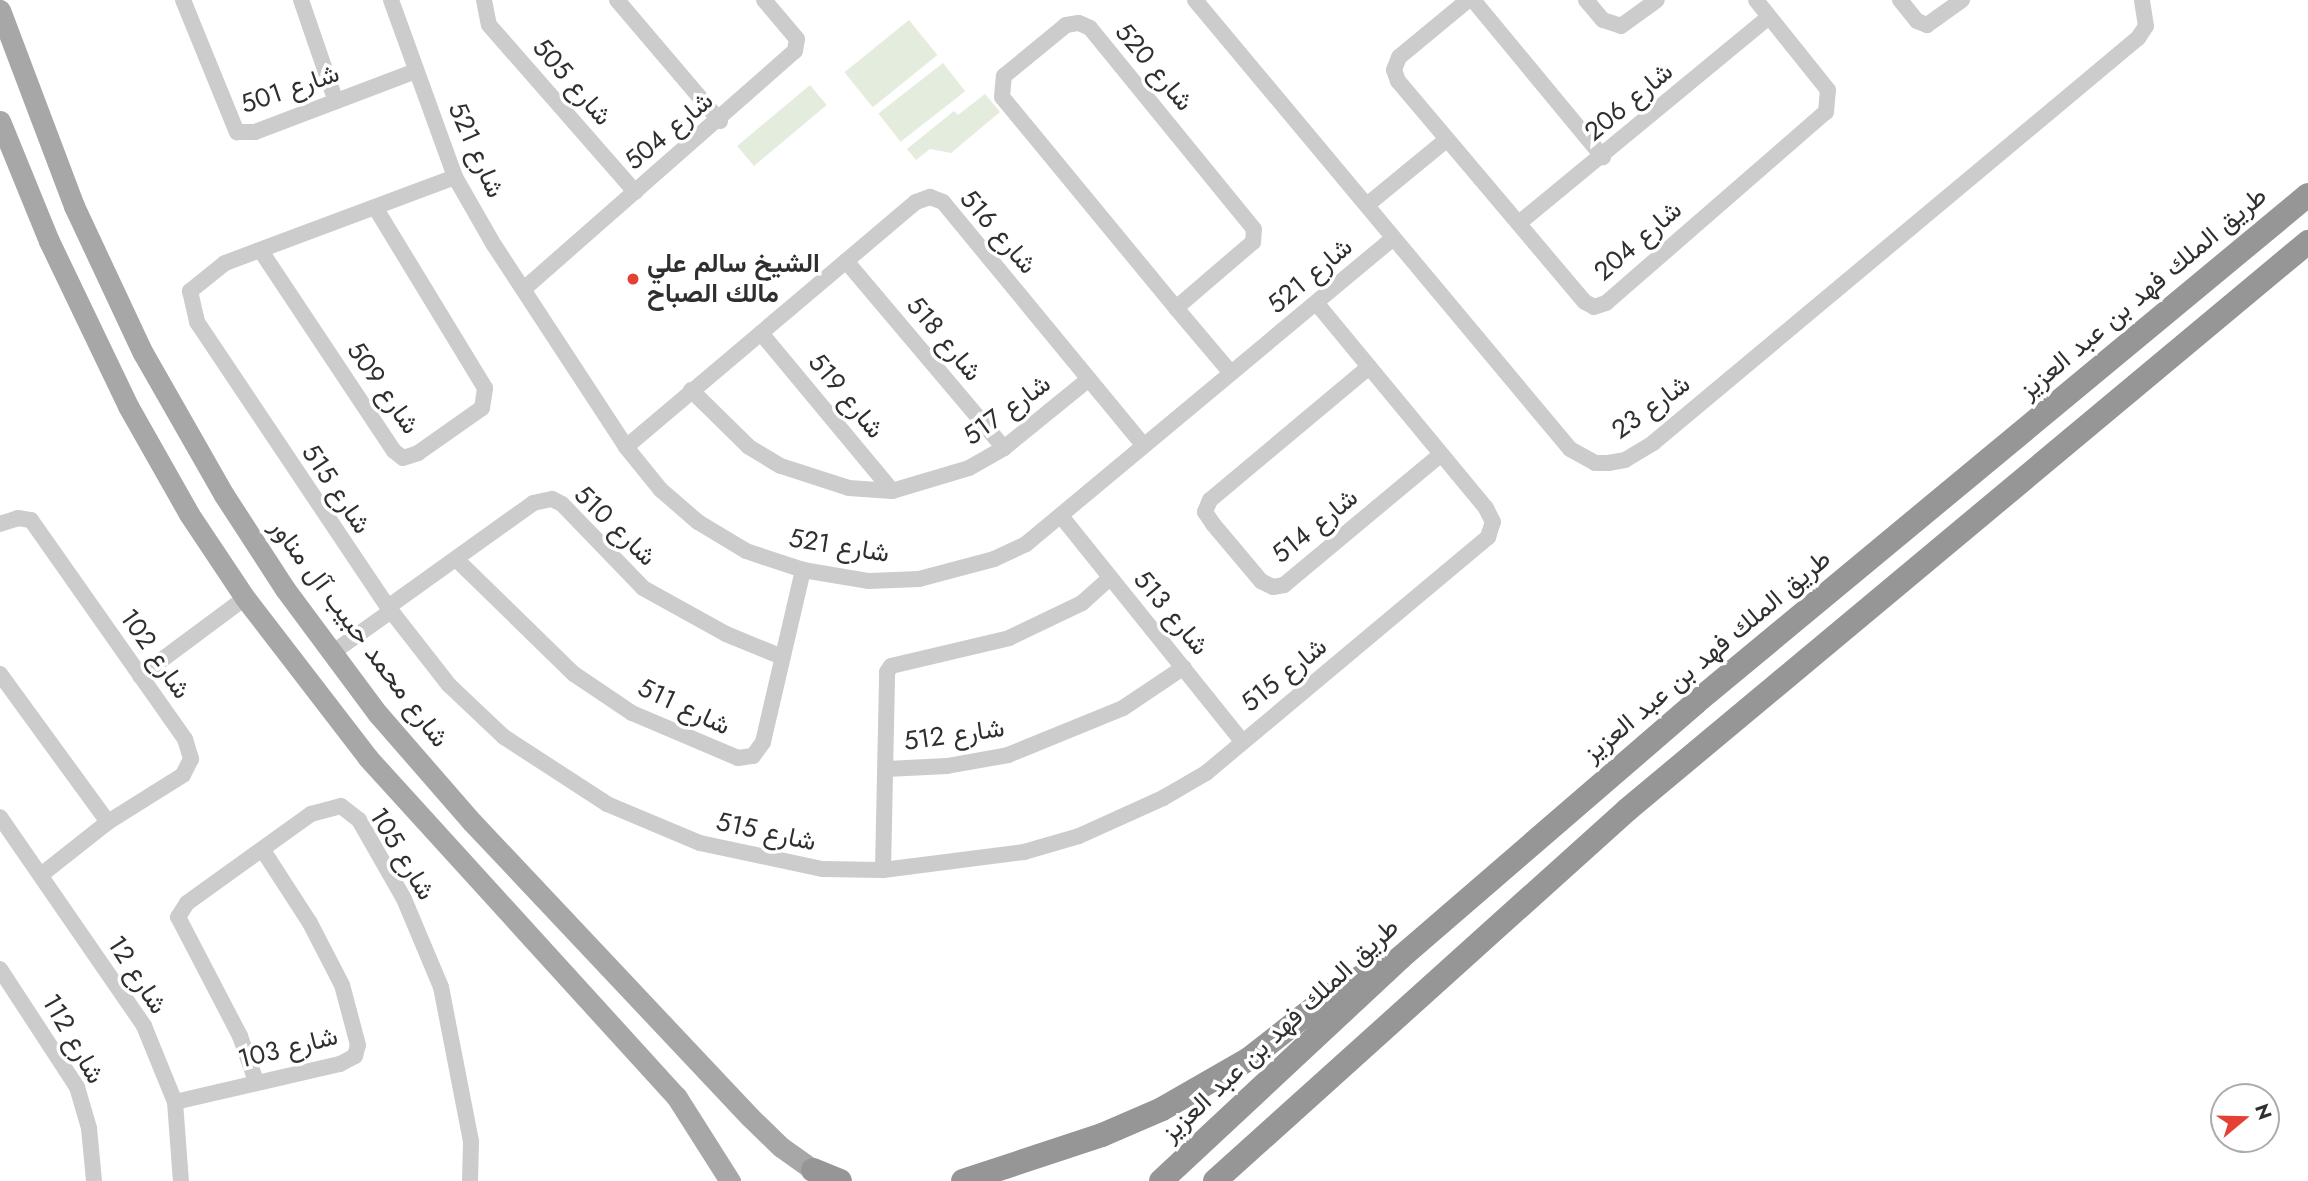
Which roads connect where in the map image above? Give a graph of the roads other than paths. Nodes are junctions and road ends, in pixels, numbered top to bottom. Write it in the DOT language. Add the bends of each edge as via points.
graph roads {
  1 [pos="183,0"];
  2 [pos="301,0"];
  3 [pos="391,0"];
  4 [pos="484,0"];
  5 [pos="617,0"];
  6 [pos="764,0"];
  7 [pos="1195,0"];
  8 [pos="1471,0"];
  9 [pos="1586,0"];
  10 [pos="1657,0"];
  11 [pos="1756,0"];
  12 [pos="1900,0"];
  13 [pos="1962,0"];
  14 [pos="2142,0"];
  15 [pos="0,10"];
  16 [pos="1769,17"];
  17 [pos="416,71"];
  18 [pos="335,99"];
  19 [pos="0,121"];
  20 [pos="720,121"];
  21 [pos="1446,140"];
  22 [pos="1603,157"];
  23 [pos="456,177"];
  24 [pos="635,192"];
  25 [pos="2308,194"];
  26 [pos="1367,205"];
  27 [pos="376,209"];
  28 [pos="1519,223"];
  29 [pos="1394,238"];
  30 [pos="2307,242"];
  31 [pos="261,251"];
  32 [pos="846,261"];
  33 [pos="525,288"];
  34 [pos="1317,304"];
  35 [pos="1176,308"];
  36 [pos="761,333"];
  37 [pos="1369,368"];
  38 [pos="1231,373"];
  39 [pos="1089,379"];
  40 [pos="691,390"];
  41 [pos="1143,445"];
  42 [pos="626,447"];
  43 [pos="1004,448"];
  44 [pos="1440,455"];
  45 [pos="892,491"];
  46 [pos="1061,516"];
  47 [pos="0,524"];
  48 [pos="456,559"];
  49 [pos="803,570"];
  50 [pos="1110,578"];
  51 [pos="245,598"];
  52 [pos="390,609"];
  53 [pos="332,653"];
  54 [pos="782,657"];
  55 [pos="1184,667"];
  56 [pos="0,674"];
  57 [pos="140,676"];
  58 [pos="1242,741"];
  59 [pos="887,769"];
  60 [pos="0,817"];
  61 [pos="108,822"];
  62 [pos="264,852"];
  63 [pos="884,870"];
  64 [pos="40,875"];
  65 [pos="1400,958"];
  66 [pos="0,969"];
  67 [pos="256,1082"];
  68 [pos="175,1101"];
  69 [pos="1272,1129"];
  70 [pos="821,1176"];
  71 [pos="94,1181"];
  72 [pos="181,1181"];
  73 [pos="470,1181"];
  74 [pos="730,1181"];
  75 [pos="840,1181"];
  76 [pos="963,1181"];
  77 [pos="1161,1181"];
  78 [pos="1215,1181"];
  79 [pos="1230,1181"];
  1 -- 18 [label="street, شارع 501" via="237,132 255,132"];
  2 -- 18 [label="street"];
  3 -- 17 [label="street, شارع 521"];
  4 -- 24 [label="street, شارع 505" via="489,25"];
  5 -- 20 [label="street"];
  6 -- 20 [label="street, شارع 504" via="794,36 797,48"];
  7 -- 26 [label="street, شارع 23"];
  8 -- 21 [label="street, شارع 204" via="1399,57 1394,70"];
  8 -- 22 [label="street"];
  9 -- 10 [label="street" via="1603,20 1621,26"];
  11 -- 16 [label="street, شارع 204"];
  12 -- 13 [label="street" via="1927,24"];
  14 -- 29 [label="street, شارع 23" via="2146,26 2138,38 1653,443 1625,460 1595,463 1570,449"];
  15 -- 53 [label="main road, شارع محمد حبيب آل مناور" via="74,206 143,353 231,506"];
  16 -- 22 [label="street, شارع 206"];
  16 -- 28 [label="street, شارع 204" via="1828,90 1826,112 1606,303 1594,307 1585,302"];
  17 -- 18 [label="street, شارع 501"];
  17 -- 23 [label="street, شارع 521"];
  19 -- 51 [label="main road" via="48,242 128,406 189,514"];
  20 -- 24 [label="street, شارع 504"];
  21 -- 26 [label="street"];
  21 -- 28 [label="street, شارع 204"];
  22 -- 28 [label="street, شارع 206"];
  23 -- 27 [label="street, شارع 515"];
  23 -- 33 [label="street, شارع 521"];
  24 -- 33 [label="street, شارع 504"];
  25 -- 65 [label="highway, طريق الملك فهد بن عبد العزيز" via="1695,703"];
  26 -- 29 [label="street, شارع 23"];
  27 -- 31 [label="street, شارع 515"];
  27 -- 31 [label="street, شارع 509" via="485,388 482,408 418,453 403,458 394,451"];
  29 -- 34 [label="street, شارع 521"];
  30 -- 69 [label="highway" via="1628,810"];
  31 -- 52 [label="street, شارع 515" via="225,263 198,281 190,291 192,312"];
  32 -- 36 [label="street, شارع 516"];
  32 -- 39 [label="street, شارع 516" via="916,202 930,197 943,202"];
  32 -- 43 [label="street, شارع 518"];
  33 -- 42 [label="street, شارع 521"];
  34 -- 37 [label="street, شارع 515"];
  34 -- 38 [label="street, شارع 521"];
  35 -- 35 [label="street, شارع 520" via="1253,242 1254,229 1090,28 1079,23 1066,25 1004,76 1002,97"];
  35 -- 38 [label="street, شارع 520"];
  36 -- 40 [label="street, شارع 516"];
  36 -- 45 [label="street, شارع 519"];
  37 -- 44 [label="street, شارع 515"];
  37 -- 44 [label="street, شارع 514" via="1210,500 1205,512 1213,524 1261,581 1273,587 1284,584"];
  38 -- 41 [label="street, شارع 521"];
  39 -- 41 [label="street, شارع 516"];
  39 -- 43 [label="street, شارع 517"];
  40 -- 42 [label="street, شارع 516"];
  40 -- 45 [label="street, شارع 517" via="749,447 781,466 849,488"];
  41 -- 46 [label="street, شارع 521"];
  42 -- 49 [label="street, شارع 521" via="661,490 698,522 746,551"];
  43 -- 45 [label="street, شارع 517" via="968,468"];
  44 -- 58 [label="street, شارع 515" via="1486,508 1493,522 1488,537"];
  46 -- 49 [label="street, شارع 521" via="1026,544 995,559 919,579 869,581"];
  46 -- 50 [label="street, شارع 513"];
  47 -- 57 [label="street, شارع 102" via="18,518 31,520"];
  48 -- 52 [label="street, شارع 510"];
  48 -- 54 [label="street, شارع 510" via="533,503 552,499 643,588 726,634"];
  48 -- 54 [label="street, شارع 511" via="574,674 632,713 738,758 753,756 763,742"];
  49 -- 54 [label="street, شارع 511"];
  50 -- 55 [label="street, شارع 513"];
  50 -- 59 [label="street, شارع 512" via="1082,603 1009,638 891,666 887,671"];
  51 -- 57 [label="street"];
  51 -- 74 [label="main road" via="368,758 676,1096"];
  52 -- 53 [label="street, شارع 510"];
  52 -- 63 [label="street, شارع 515" via="449,685 504,737 607,804 700,843 749,856 822,869"];
  53 -- 70 [label="main road, شارع محمد حبيب آل مناور" via="472,822 731,1097 781,1147"];
  55 -- 58 [label="street, شارع 513"];
  55 -- 59 [label="street, شارع 512" via="1123,708 1008,755 947,766"];
  56 -- 61 [label="street"];
  57 -- 61 [label="street, شارع 102" via="185,739 191,759 183,775"];
  58 -- 63 [label="street, شارع 515" via="1206,773 1079,836 998,857"];
  59 -- 63 [label="street"];
  60 -- 64 [label="street, شارع 12"];
  61 -- 64 [label="street, شارع 102"];
  62 -- 67 [label="street, شارع 105" via="187,903 177,917 240,1036"];
  62 -- 67 [label="street, شارع 103" via="310,923 342,985 358,1045 355,1056 340,1064"];
  62 -- 73 [label="street, شارع 105" via="311,814 341,806 359,820 404,899 440,986 471,1141"];
  64 -- 68 [label="street, شارع 12" via="144,1026"];
  65 -- 76 [label="highway" via="1345,985 1249,1059 1162,1110"];
  65 -- 77 [label="highway, طريق الملك فهد بن عبد العزيز"];
  66 -- 71 [label="street, شارع 112" via="76,1087 89,1128"];
  67 -- 68 [label="street, شارع 103"];
  68 -- 72 [label="street, شارع 12"];
  69 -- 78 [label="highway"];
  69 -- 79 [label="highway"];
  70 -- 75 [label="highway"];
}
